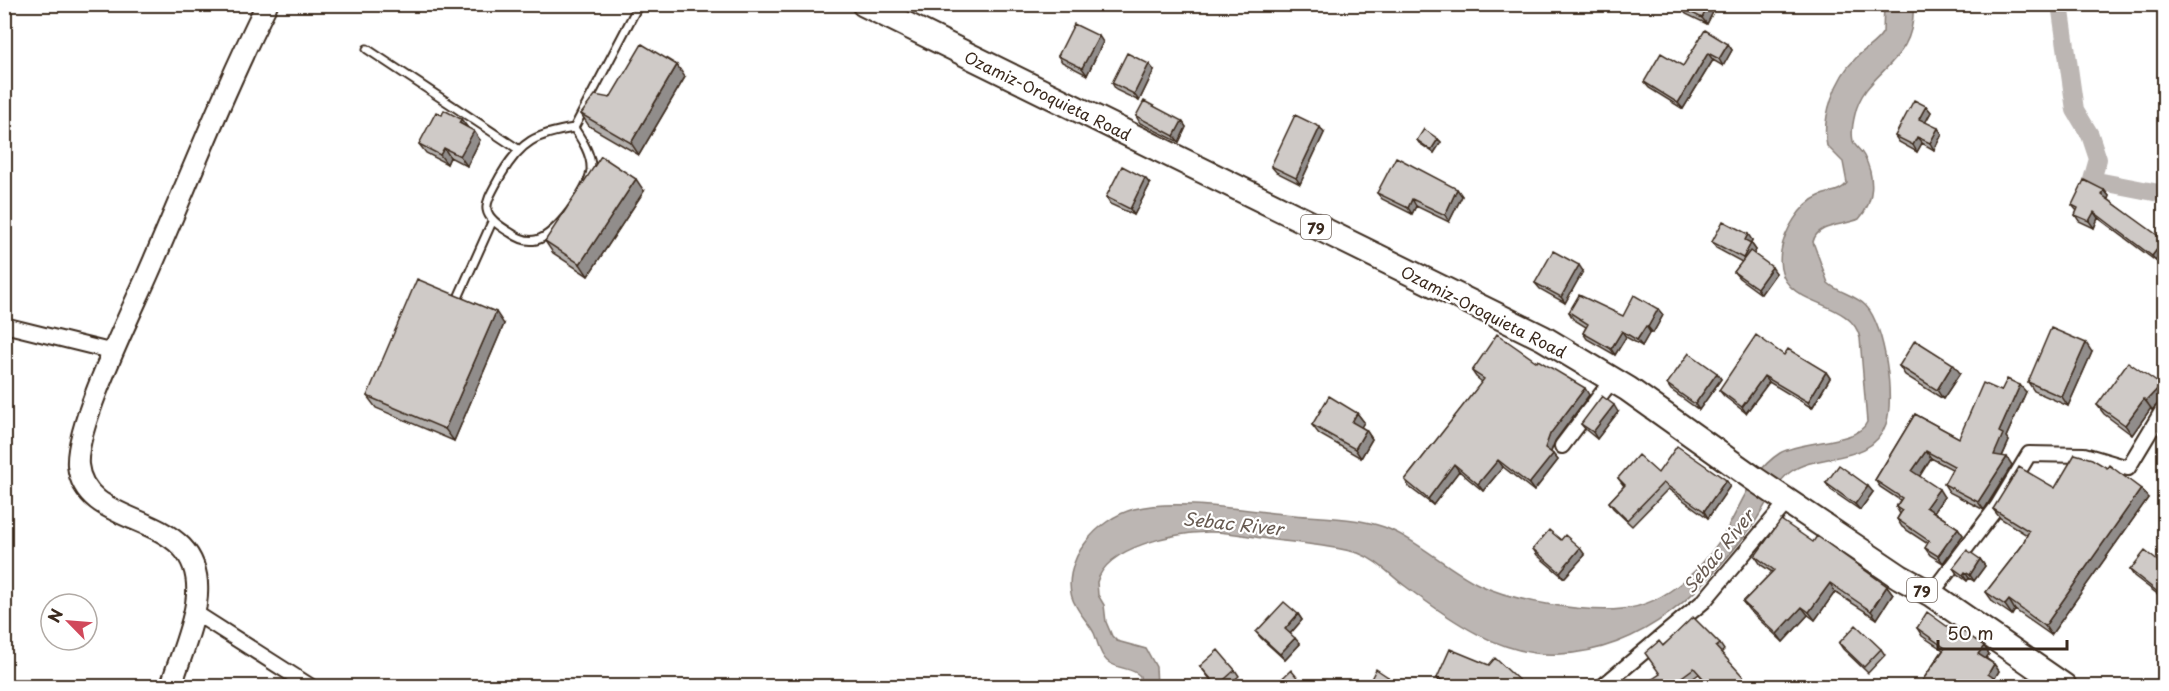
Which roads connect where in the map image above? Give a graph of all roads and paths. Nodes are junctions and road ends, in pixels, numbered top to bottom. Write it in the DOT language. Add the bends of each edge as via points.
graph roads {
  1 [pos="267,4"];
  2 [pos="639,4"];
  3 [pos="864,4"];
  4 [pos="368,49"];
  5 [pos="574,128"];
  6 [pos="518,149"];
  7 [pos="492,222"];
  8 [pos="457,300"];
  9 [pos="4,325"];
  10 [pos="114,352"];
  11 [pos="1612,380"];
  12 [pos="2164,408"];
  13 [pos="1562,446"];
  14 [pos="1784,498"];
  15 [pos="1931,594"];
  16 [pos="194,612"];
  17 [pos="171,687"];
  18 [pos="310,687"];
  19 [pos="1603,687"];
  20 [pos="2064,687"];
  1 -- 10 [label="street"];
  2 -- 5 [label="lane"];
  3 -- 11 [label="highway, Ozamiz-Oroquieta Road / 79" via="1543,338"];
  4 -- 6 [label="lane"];
  5 -- 6 [label="lane" via="548,132"];
  5 -- 7 [label="lane" via="589,154 591,171 585,189 556,229 537,240 527,240"];
  6 -- 7 [label="lane" via="491,193 487,215"];
  7 -- 8 [label="lane"];
  9 -- 10 [label="street"];
  10 -- 16 [label="street" via="80,446 81,479 89,493 103,503 184,546 195,572"];
  11 -- 13 [label="street"];
  11 -- 14 [label="highway, Ozamiz-Oroquieta Road / 79"];
  12 -- 15 [label="street" via="2128,468 2084,456 2029,454 1997,507"];
  14 -- 15 [label="highway, Ozamiz-Oroquieta Road / 79"];
  14 -- 19 [label="street" via="1704,601"];
  15 -- 20 [label="highway, Ozamiz-Oroquieta Road / 79"];
  16 -- 17 [label="street"];
  16 -- 18 [label="street"];
}
